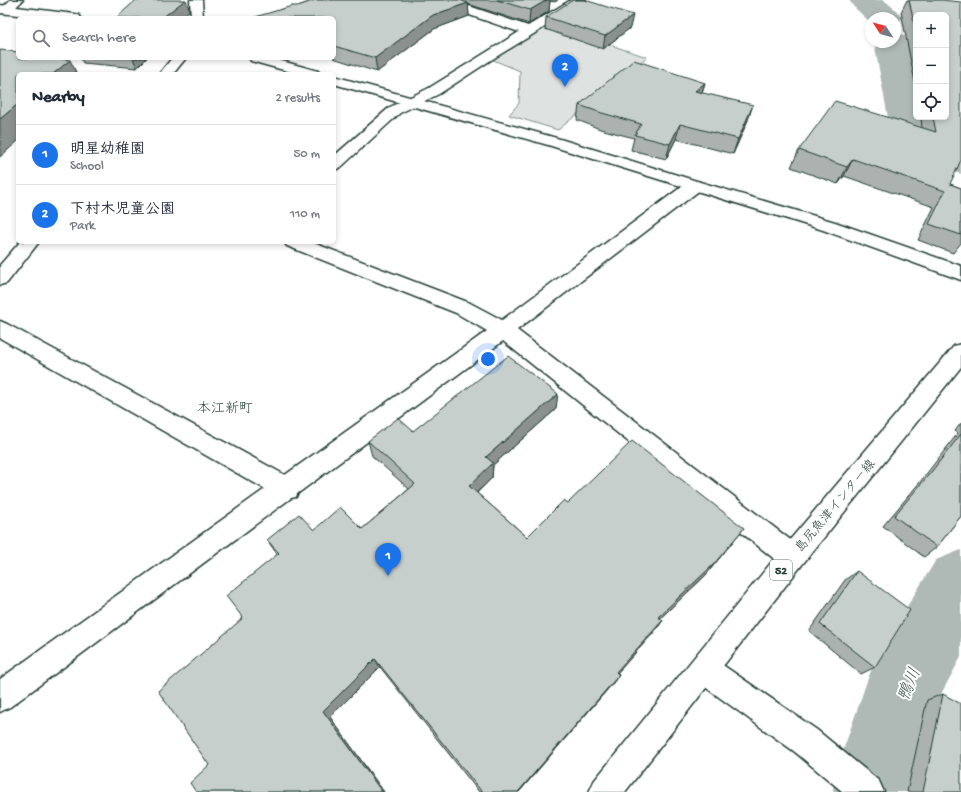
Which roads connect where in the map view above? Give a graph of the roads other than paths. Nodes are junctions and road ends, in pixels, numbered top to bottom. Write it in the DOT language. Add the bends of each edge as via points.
graph roads {
  1 [pos="17,0"];
  2 [pos="196,0"];
  3 [pos="580,0"];
  4 [pos="545,4"];
  5 [pos="456,6"];
  6 [pos="3,10"];
  7 [pos="564,11"];
  8 [pos="57,16"];
  9 [pos="197,16"];
  10 [pos="530,31"];
  11 [pos="177,60"];
  12 [pos="263,60"];
  13 [pos="168,72"];
  14 [pos="306,72"];
  15 [pos="336,81"];
  16 [pos="412,102"];
  17 [pos="336,163"];
  18 [pos="694,186"];
  19 [pos="28,244"];
  20 [pos="298,244"];
  21 [pos="961,273"];
  22 [pos="0,278"];
  23 [pos="0,329"];
  24 [pos="503,330"];
  25 [pos="961,352"];
  26 [pos="287,489"];
  27 [pos="792,557"];
  28 [pos="704,669"];
  29 [pos="0,697"];
  30 [pos="605,792"];
  31 [pos="868,792"];
  1 -- 6 [label="street"];
  2 -- 9 [label="street"];
  3 -- 7 [label="street"];
  4 -- 7 [label="street"];
  5 -- 10 [label="street"];
  6 -- 8 [label="street"];
  7 -- 10 [label="street"];
  10 -- 16 [label="street"];
  11 -- 13 [label="street"];
  12 -- 14 [label="street"];
  15 -- 16 [label="street"];
  16 -- 17 [label="street" via="395,110"];
  16 -- 18 [label="street" via="554,142"];
  18 -- 21 [label="street" via="829,226"];
  18 -- 24 [label="street"];
  19 -- 22 [label="street"];
  20 -- 24 [label="street" via="463,308"];
  23 -- 26 [label="street"];
  24 -- 26 [label="street"];
  24 -- 27 [label="street"];
  25 -- 27 [label="street, 島尻魚津インター線 / 52"];
  26 -- 29 [label="street"];
  27 -- 28 [label="street, 島尻魚津インター線 / 52"];
  28 -- 30 [label="street, 島尻魚津インター線 / 52"];
  28 -- 31 [label="street" via="806,741"];
}
